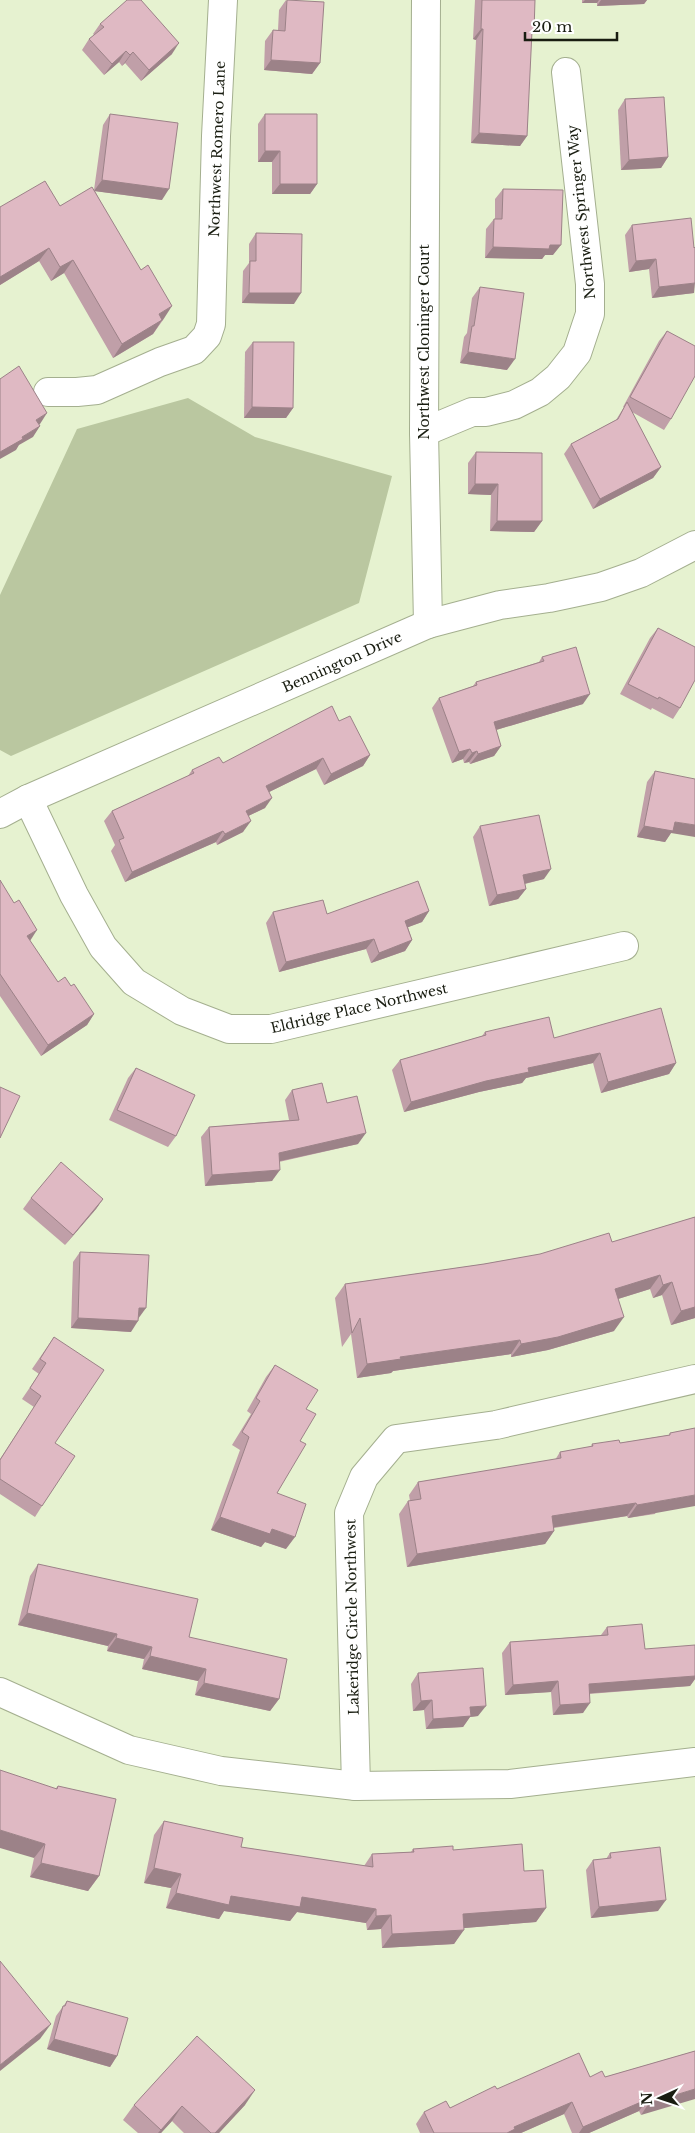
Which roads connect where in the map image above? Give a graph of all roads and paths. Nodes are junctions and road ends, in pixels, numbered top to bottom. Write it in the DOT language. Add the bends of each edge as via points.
graph roads {
  1 [pos="223,0"];
  2 [pos="426,0"];
  3 [pos="566,72"];
  4 [pos="48,392"];
  5 [pos="424,432"];
  6 [pos="695,545"];
  7 [pos="428,624"];
  8 [pos="28,798"];
  9 [pos="0,814"];
  10 [pos="624,946"];
  11 [pos="695,1379"];
  12 [pos="0,1692"];
  13 [pos="695,1762"];
  14 [pos="356,1786"];
  1 -- 4 [label="street, Northwest Romero Lane" via="211,324 207,336 194,350 97,390"];
  2 -- 5 [label="street, Northwest Cloninger Court"];
  3 -- 5 [label="street, Northwest Springer Way" via="590,284 590,314 576,354 558,377 540,392 514,404 486,412 472,412"];
  5 -- 7 [label="street, Northwest Cloninger Court"];
  6 -- 7 [label="street, Bennington Drive" via="641,573 600,587 500,605"];
  7 -- 8 [label="street, Bennington Drive"];
  8 -- 9 [label="street, Bennington Drive"];
  8 -- 10 [label="street, Eldridge Place Northwest" via="74,896 103,947 134,982 182,1011 229,1028 271,1030"];
  11 -- 14 [label="street, Lakeridge Circle Northwest" via="496,1425 396,1439 364,1477 349,1513"];
  12 -- 14 [label="street" via="129,1750 221,1771"];
  13 -- 14 [label="street" via="510,1784"];
}
